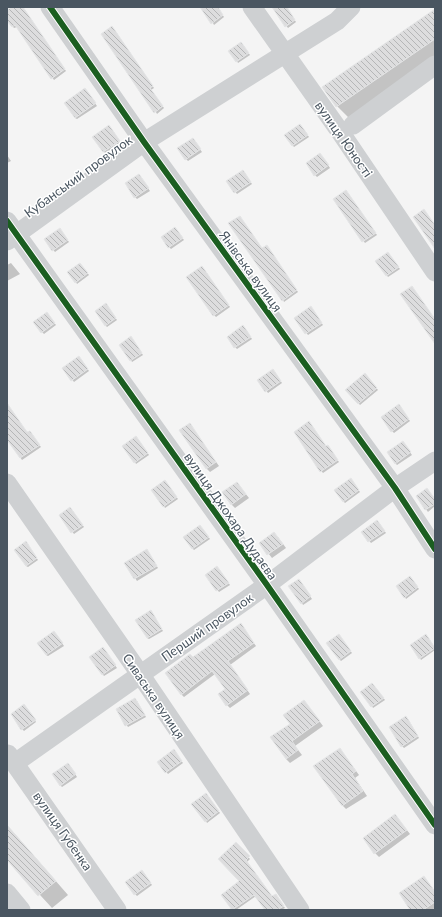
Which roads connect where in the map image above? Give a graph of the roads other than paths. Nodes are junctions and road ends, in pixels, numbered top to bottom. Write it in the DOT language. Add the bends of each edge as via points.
graph roads {
  1 [pos="50,7"];
  2 [pos="252,7"];
  3 [pos="351,7"];
  4 [pos="284,54"];
  5 [pos="435,65"];
  6 [pos="353,125"];
  7 [pos="144,142"];
  8 [pos="10,232"];
  9 [pos="435,272"];
  10 [pos="435,461"];
  11 [pos="7,483"];
  12 [pos="395,488"];
  13 [pos="435,549"];
  14 [pos="267,585"];
  15 [pos="140,674"];
  16 [pos="11,758"];
  17 [pos="435,825"];
  18 [pos="7,892"];
  19 [pos="21,910"];
  20 [pos="117,910"];
  21 [pos="300,910"];
  1 -- 7 [label="street, Янівська вулиця"];
  2 -- 4 [label="street, вулиця Юності"];
  3 -- 4 [label="street, Кубанський провулок" via="337,21"];
  4 -- 7 [label="street, Кубанський провулок"];
  4 -- 9 [label="street, вулиця Юності" via="342,133"];
  5 -- 6 [label="street"];
  7 -- 8 [label="street, Кубанський провулок"];
  7 -- 12 [label="street, Янівська вулиця"];
  8 -- 14 [label="street, вулиця Джохара Дудаєва"];
  10 -- 12 [label="street, Перший провулок"];
  11 -- 15 [label="street, Сиваська вулиця"];
  12 -- 13 [label="street, Янівська вулиця"];
  12 -- 14 [label="street, Перший провулок"];
  14 -- 15 [label="street, Перший провулок"];
  14 -- 17 [label="street, вулиця Джохара Дудаєва"];
  15 -- 16 [label="street, Перший провулок"];
  15 -- 21 [label="street, Сиваська вулиця"];
  16 -- 20 [label="street, вулиця Губенка"];
  18 -- 19 [label="street"];
}
